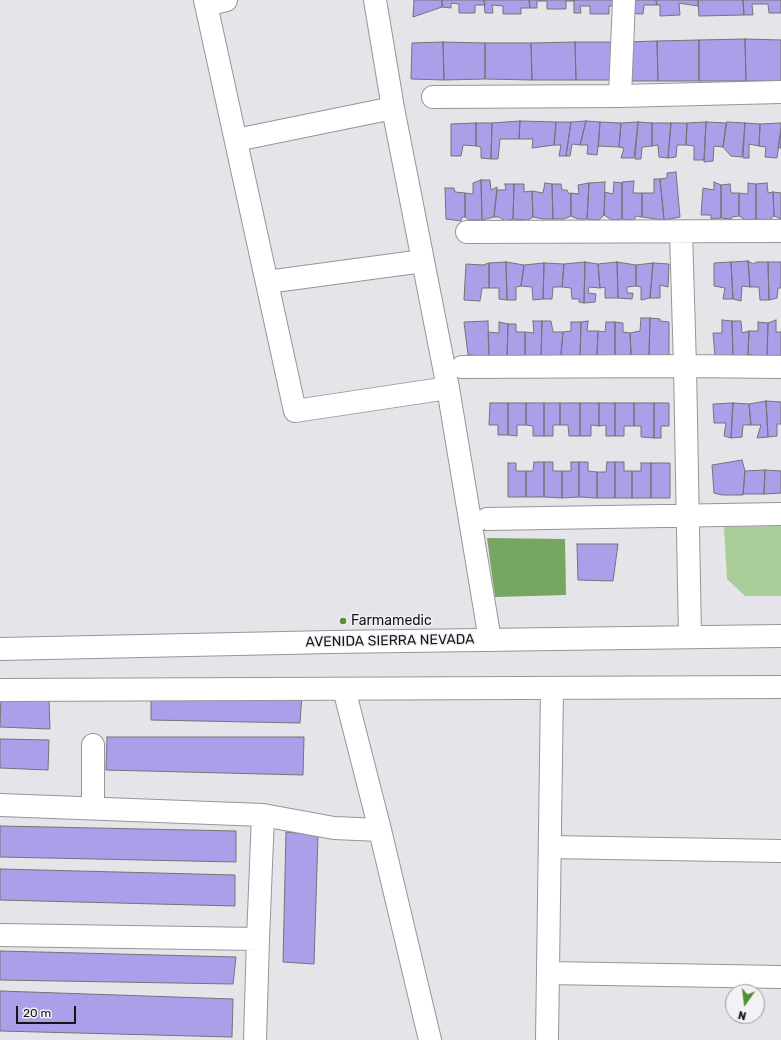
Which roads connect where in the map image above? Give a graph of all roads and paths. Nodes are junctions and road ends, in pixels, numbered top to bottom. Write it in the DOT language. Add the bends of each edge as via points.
graph roads {
  1 [pos="375,0"];
  2 [pos="624,0"];
  3 [pos="213,2"];
  4 [pos="781,92"];
  5 [pos="620,96"];
  6 [pos="433,97"];
  7 [pos="393,108"];
  8 [pos="236,140"];
  9 [pos="781,231"];
  10 [pos="467,232"];
  11 [pos="681,232"];
  12 [pos="423,261"];
  13 [pos="267,282"];
  14 [pos="685,366"];
  15 [pos="462,367"];
  16 [pos="781,367"];
  17 [pos="448,388"];
  18 [pos="781,514"];
  19 [pos="688,516"];
  20 [pos="487,519"];
  21 [pos="781,636"];
  22 [pos="690,637"];
  23 [pos="490,640"];
  24 [pos="0,649"];
  25 [pos="781,687"];
  26 [pos="344,688"];
  27 [pos="552,688"];
  28 [pos="0,690"];
  29 [pos="93,745"];
  30 [pos="0,805"];
  31 [pos="93,808"];
  32 [pos="263,815"];
  33 [pos="380,830"];
  34 [pos="550,848"];
  35 [pos="781,851"];
  36 [pos="0,935"];
  37 [pos="258,939"];
  38 [pos="548,973"];
  39 [pos="781,977"];
  40 [pos="255,1040"];
  41 [pos="430,1040"];
  42 [pos="548,1040"];
  1 -- 7 [label="street"];
  2 -- 5 [label="street"];
  3 -- 8 [label="street"];
  4 -- 5 [label="street"];
  5 -- 6 [label="street"];
  7 -- 8 [label="street"];
  7 -- 12 [label="street"];
  8 -- 13 [label="street"];
  9 -- 11 [label="street"];
  10 -- 11 [label="street"];
  11 -- 14 [label="street"];
  12 -- 13 [label="street"];
  12 -- 17 [label="street"];
  13 -- 17 [label="street" via="295,411"];
  14 -- 15 [label="street"];
  14 -- 16 [label="street"];
  14 -- 19 [label="street"];
  17 -- 23 [label="street"];
  18 -- 19 [label="street"];
  19 -- 20 [label="street"];
  19 -- 22 [label="street"];
  21 -- 22 [label="street, AVENIDA SIERRA NEVADA"];
  22 -- 23 [label="street, AVENIDA SIERRA NEVADA"];
  23 -- 24 [label="street, AVENIDA SIERRA NEVADA"];
  25 -- 27 [label="street"];
  26 -- 27 [label="street"];
  26 -- 28 [label="street"];
  26 -- 33 [label="street"];
  27 -- 34 [label="street"];
  29 -- 31 [label="street"];
  30 -- 31 [label="street"];
  31 -- 32 [label="street"];
  32 -- 33 [label="street" via="334,828"];
  32 -- 37 [label="street"];
  33 -- 41 [label="street"];
  34 -- 35 [label="street"];
  34 -- 38 [label="street"];
  36 -- 37 [label="street"];
  37 -- 40 [label="street"];
  38 -- 39 [label="street"];
  38 -- 42 [label="street"];
}
